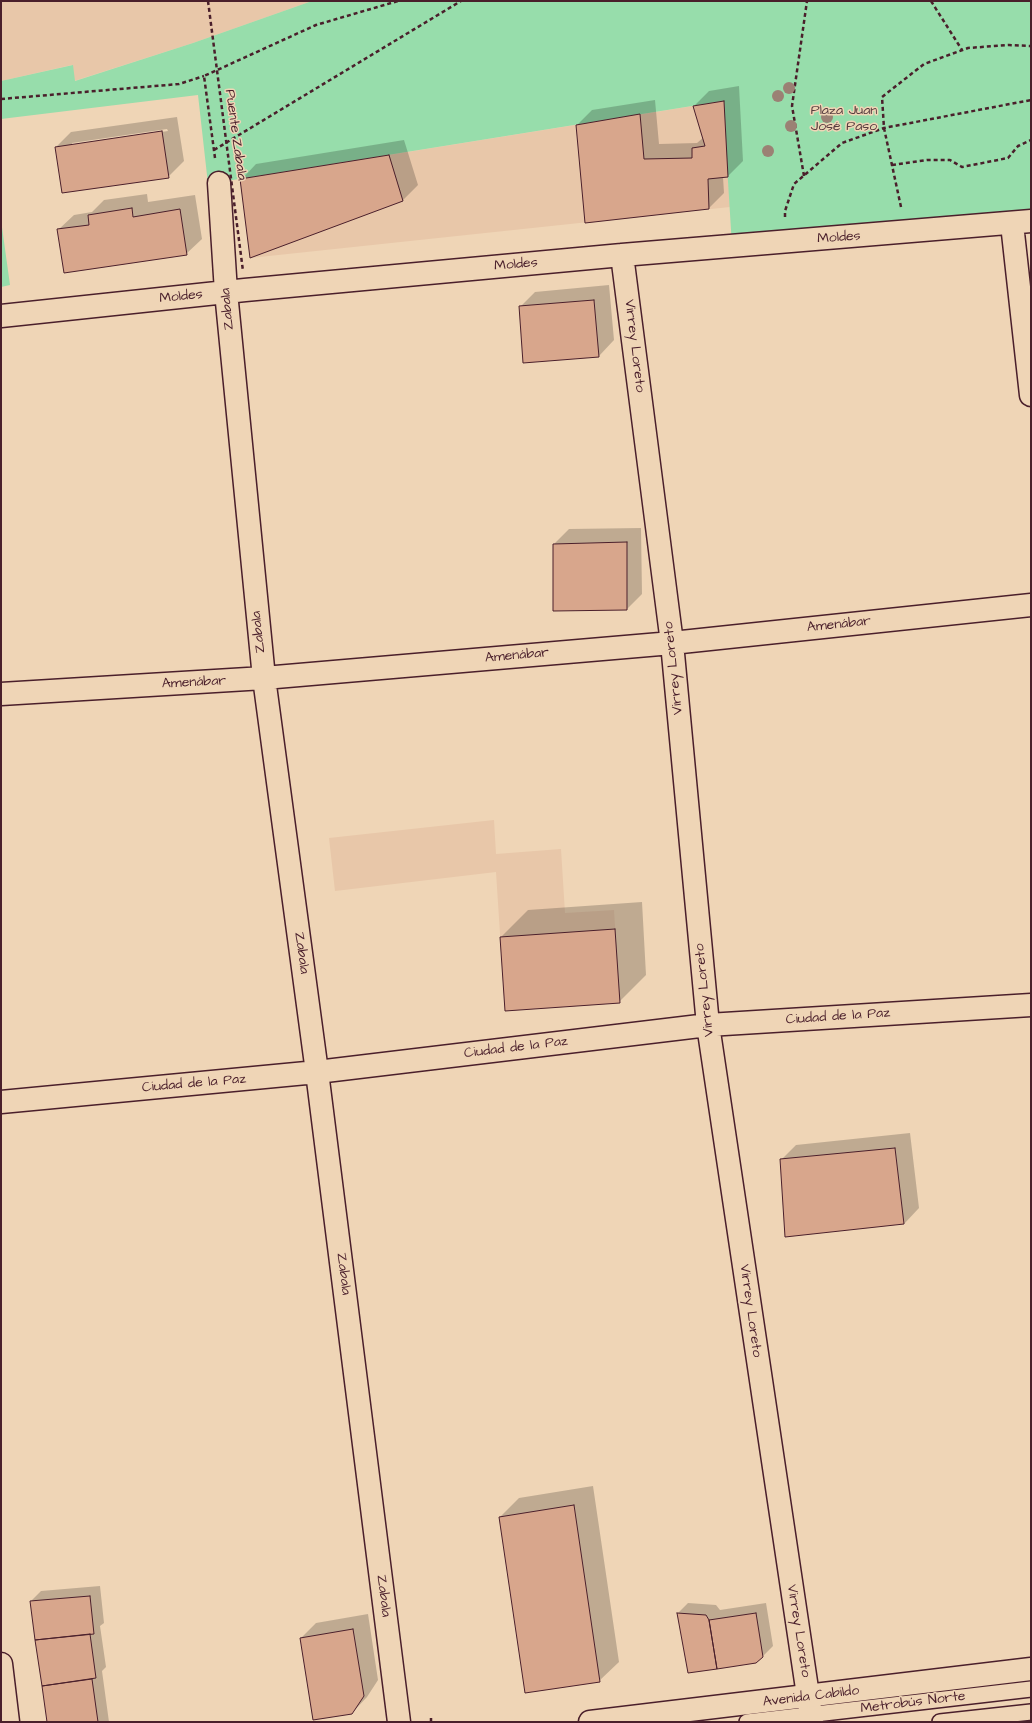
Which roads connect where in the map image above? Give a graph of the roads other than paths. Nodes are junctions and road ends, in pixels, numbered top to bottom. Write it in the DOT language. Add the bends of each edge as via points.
graph roads {
  1 [pos="219,183"];
  2 [pos="1022,223"];
  3 [pos="622,255"];
  4 [pos="226,292"];
  5 [pos="1,316"];
  6 [pos="1031,395"];
  7 [pos="1031,605"];
  8 [pos="672,643"];
  9 [pos="264,678"];
  10 [pos="1,694"];
  11 [pos="1031,1005"];
  12 [pos="708,1025"];
  13 [pos="318,1072"];
  14 [pos="1,1102"];
  15 [pos="1,1664"];
  16 [pos="1031,1669"];
  17 [pos="1031,1689"];
  18 [pos="810,1711"];
  19 [pos="1031,1712"];
  20 [pos="8,1722"];
  21 [pos="398,1722"];
  22 [pos="590,1722"];
  23 [pos="747,1722"];
  24 [pos="940,1722"];
  1 -- 4 [label="street, Zabala"];
  2 -- 3 [label="street, Moldes"];
  2 -- 6 [label="street"];
  3 -- 4 [label="street, Moldes"];
  3 -- 8 [label="street, Virrey Loreto"];
  4 -- 5 [label="street, Moldes"];
  4 -- 9 [label="street, Zabala"];
  7 -- 8 [label="street, Amenábar"];
  8 -- 9 [label="street, Amenábar"];
  8 -- 12 [label="street, Virrey Loreto"];
  9 -- 10 [label="street, Amenábar"];
  9 -- 13 [label="street, Zabala"];
  11 -- 12 [label="street, Ciudad de la Paz"];
  12 -- 13 [label="street, Ciudad de la Paz"];
  12 -- 18 [label="street, Virrey Loreto"];
  13 -- 14 [label="street, Ciudad de la Paz"];
  13 -- 21 [label="street, Zabala"];
  15 -- 20 [label="street"];
  16 -- 18 [label="street, Avenida Cabildo"];
  17 -- 18 [label="lane, Metrobús Norte"];
  18 -- 22 [label="street, Avenida Cabildo"];
  18 -- 23 [label="lane, Metrobús Norte"];
  19 -- 24 [label="lane, Metrobús Norte"];
}
